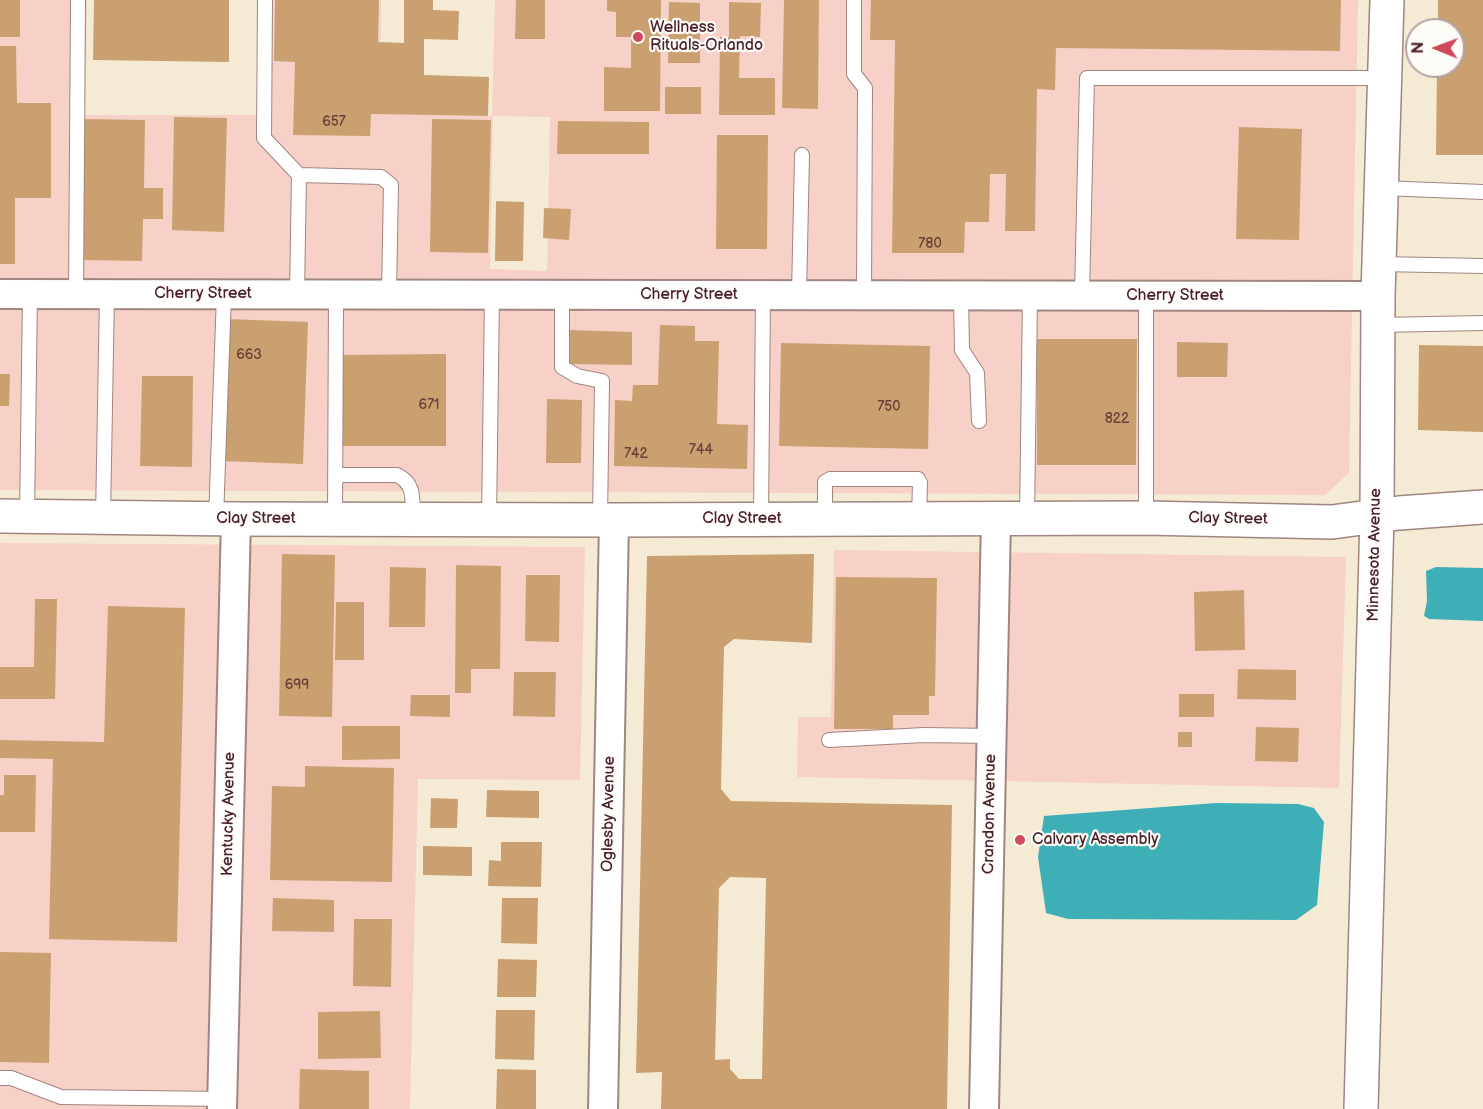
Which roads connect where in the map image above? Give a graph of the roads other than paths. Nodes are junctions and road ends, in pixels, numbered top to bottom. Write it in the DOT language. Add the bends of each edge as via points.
graph roads {
  1 [pos="78,0"];
  2 [pos="265,0"];
  3 [pos="854,0"];
  4 [pos="1387,0"];
  5 [pos="1385,78"];
  6 [pos="802,154"];
  7 [pos="299,175"];
  8 [pos="1382,188"];
  9 [pos="1483,192"];
  10 [pos="1483,266"];
  11 [pos="0,294"];
  12 [pos="30,294"];
  13 [pos="76,294"];
  14 [pos="107,294"];
  15 [pos="224,294"];
  16 [pos="297,294"];
  17 [pos="336,294"];
  18 [pos="389,294"];
  19 [pos="492,294"];
  20 [pos="562,294"];
  21 [pos="763,295"];
  22 [pos="799,295"];
  23 [pos="864,295"];
  24 [pos="961,295"];
  25 [pos="1030,295"];
  26 [pos="1378,295"];
  27 [pos="1082,296"];
  28 [pos="1146,296"];
  29 [pos="1483,323"];
  30 [pos="979,421"];
  31 [pos="335,476"];
  32 [pos="1483,507"];
  33 [pos="13,516"];
  34 [pos="1377,516"];
  35 [pos="103,518"];
  36 [pos="1146,518"];
  37 [pos="226,519"];
  38 [pos="335,519"];
  39 [pos="413,519"];
  40 [pos="761,519"];
  41 [pos="1011,519"];
  42 [pos="489,520"];
  43 [pos="607,520"];
  44 [pos="992,736"];
  45 [pos="829,740"];
  46 [pos="0,1078"];
  47 [pos="222,1104"];
  48 [pos="603,1109"];
  49 [pos="984,1109"];
  50 [pos="1362,1109"];
  1 -- 13 [label="lane"];
  2 -- 7 [label="lane" via="264,138"];
  3 -- 23 [label="lane" via="854,74 865,88"];
  4 -- 5 [label="street, Minnesota Avenue"];
  5 -- 8 [label="street, Minnesota Avenue"];
  5 -- 27 [label="lane" via="1088,78"];
  6 -- 22 [label="lane"];
  7 -- 16 [label="lane"];
  7 -- 18 [label="lane" via="381,177 391,185"];
  8 -- 9 [label="lane"];
  8 -- 26 [label="street, Minnesota Avenue"];
  10 -- 26 [label="lane"];
  11 -- 12 [label="street, Cherry Street"];
  12 -- 13 [label="street, Cherry Street"];
  12 -- 33 [label="lane"];
  13 -- 14 [label="street, Cherry Street"];
  14 -- 15 [label="street, Cherry Street"];
  14 -- 35 [label="lane"];
  15 -- 16 [label="street, Cherry Street"];
  15 -- 37 [label="lane"];
  16 -- 17 [label="street, Cherry Street"];
  17 -- 18 [label="street, Cherry Street"];
  17 -- 31 [label="lane"];
  18 -- 19 [label="street, Cherry Street"];
  19 -- 20 [label="street, Cherry Street"];
  19 -- 42 [label="lane"];
  20 -- 21 [label="street, Cherry Street"];
  20 -- 43 [label="lane" via="562,367 577,376 602,381"];
  21 -- 22 [label="street, Cherry Street"];
  21 -- 40 [label="lane"];
  22 -- 23 [label="street, Cherry Street"];
  23 -- 24 [label="street, Cherry Street"];
  24 -- 25 [label="street, Cherry Street"];
  24 -- 30 [label="lane" via="962,350 977,373"];
  25 -- 27 [label="street, Cherry Street"];
  25 -- 41 [label="lane" via="1029,407"];
  26 -- 28 [label="street, Cherry Street"];
  26 -- 29 [label="lane"];
  26 -- 34 [label="street, Minnesota Avenue"];
  27 -- 28 [label="street, Cherry Street"];
  28 -- 36 [label="lane"];
  31 -- 38 [label="lane"];
  31 -- 39 [label="lane" via="405,478 411,486"];
  32 -- 34 [label="street, Clay Street"];
  33 -- 35 [label="street, Clay Street"];
  34 -- 36 [label="street, Clay Street" via="1332,522"];
  34 -- 50 [label="street, Minnesota Avenue"];
  35 -- 37 [label="street, Clay Street"];
  36 -- 41 [label="street, Clay Street"];
  37 -- 38 [label="street, Clay Street"];
  37 -- 47 [label="street, Kentucky Avenue"];
  38 -- 39 [label="street, Clay Street"];
  39 -- 42 [label="street, Clay Street"];
  40 -- 41 [label="street, Clay Street"];
  40 -- 43 [label="street, Clay Street"];
  41 -- 44 [label="street, Crandon Avenue"];
  42 -- 43 [label="street, Clay Street"];
  43 -- 48 [label="street, Oglesby Avenue"];
  44 -- 45 [label="lane"];
  44 -- 49 [label="street, Crandon Avenue"];
  46 -- 47 [label="lane" via="11,1078 61,1097"];
}
